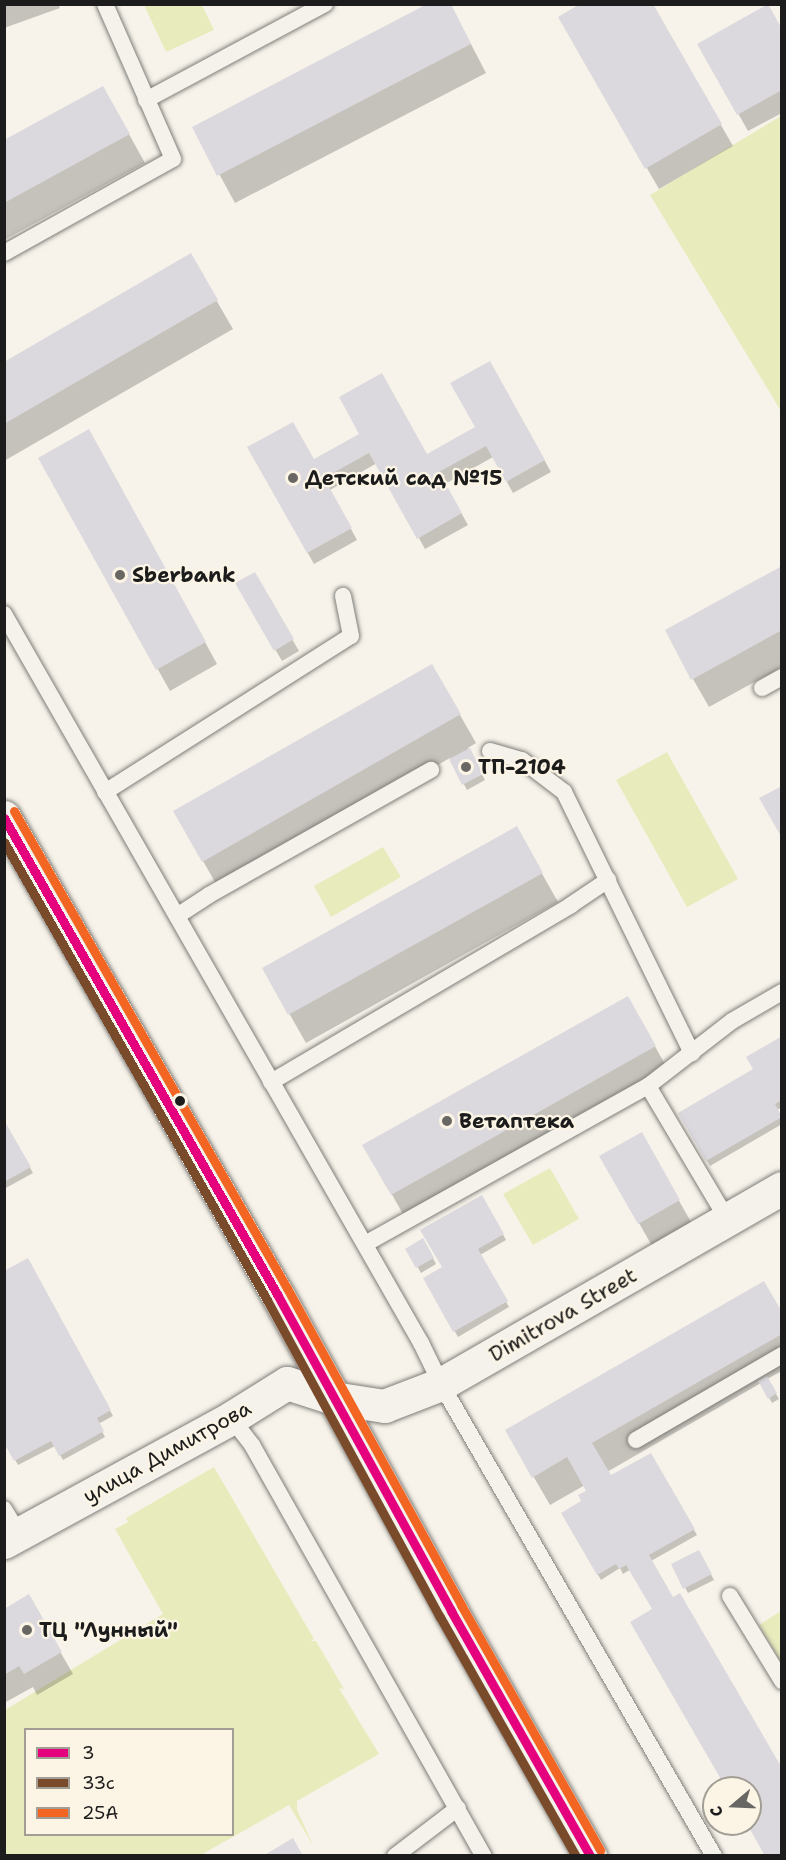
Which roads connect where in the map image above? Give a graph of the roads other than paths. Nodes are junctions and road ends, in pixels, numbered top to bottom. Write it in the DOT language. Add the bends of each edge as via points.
graph roads {
  1 [pos="105,4"];
  2 [pos="325,4"];
  3 [pos="146,100"];
  4 [pos="4,253"];
  5 [pos="343,596"];
  6 [pos="4,614"];
  7 [pos="782,677"];
  8 [pos="762,688"];
  9 [pos="490,751"];
  10 [pos="431,770"];
  11 [pos="105,792"];
  12 [pos="4,817"];
  13 [pos="608,880"];
  14 [pos="177,916"];
  15 [pos="782,992"];
  16 [pos="692,1053"];
  17 [pos="271,1082"];
  18 [pos="648,1086"];
  19 [pos="781,1188"];
  20 [pos="727,1219"];
  21 [pos="364,1244"];
  22 [pos="782,1355"];
  23 [pos="441,1384"];
  24 [pos="333,1398"];
  25 [pos="231,1418"];
  26 [pos="636,1440"];
  27 [pos="9,1528"];
  28 [pos="730,1596"];
  29 [pos="782,1681"];
  30 [pos="458,1808"];
  31 [pos="395,1856"];
  32 [pos="484,1856"];
  33 [pos="590,1856"];
  34 [pos="714,1856"];
  1 -- 3 [label="lane"];
  2 -- 3 [label="lane"];
  3 -- 4 [label="lane" via="173,159"];
  5 -- 11 [label="lane" via="351,636"];
  6 -- 11 [label="lane"];
  7 -- 8 [label="lane"];
  9 -- 13 [label="lane" via="522,760 564,792"];
  10 -- 14 [label="lane"];
  11 -- 14 [label="lane"];
  12 -- 24 [label="main road"];
  13 -- 16 [label="lane"];
  13 -- 17 [label="lane"];
  14 -- 17 [label="lane"];
  15 -- 16 [label="lane" via="732,1020"];
  16 -- 18 [label="lane"];
  17 -- 21 [label="lane"];
  18 -- 20 [label="lane"];
  18 -- 21 [label="lane"];
  19 -- 20 [label="main road, Dimitrova Street"];
  20 -- 23 [label="main road, Dimitrova Street"];
  21 -- 23 [label="lane"];
  22 -- 26 [label="lane"];
  23 -- 24 [label="main road, Dimitrova Street" via="384,1406"];
  23 -- 34 [label="lane"];
  24 -- 25 [label="main road, улица Димитрова" via="287,1383"];
  24 -- 33 [label="main road"];
  25 -- 27 [label="main road, улица Димитрова"];
  25 -- 30 [label="lane" via="252,1445"];
  28 -- 29 [label="lane"];
  30 -- 31 [label="lane"];
  30 -- 32 [label="lane"];
}
